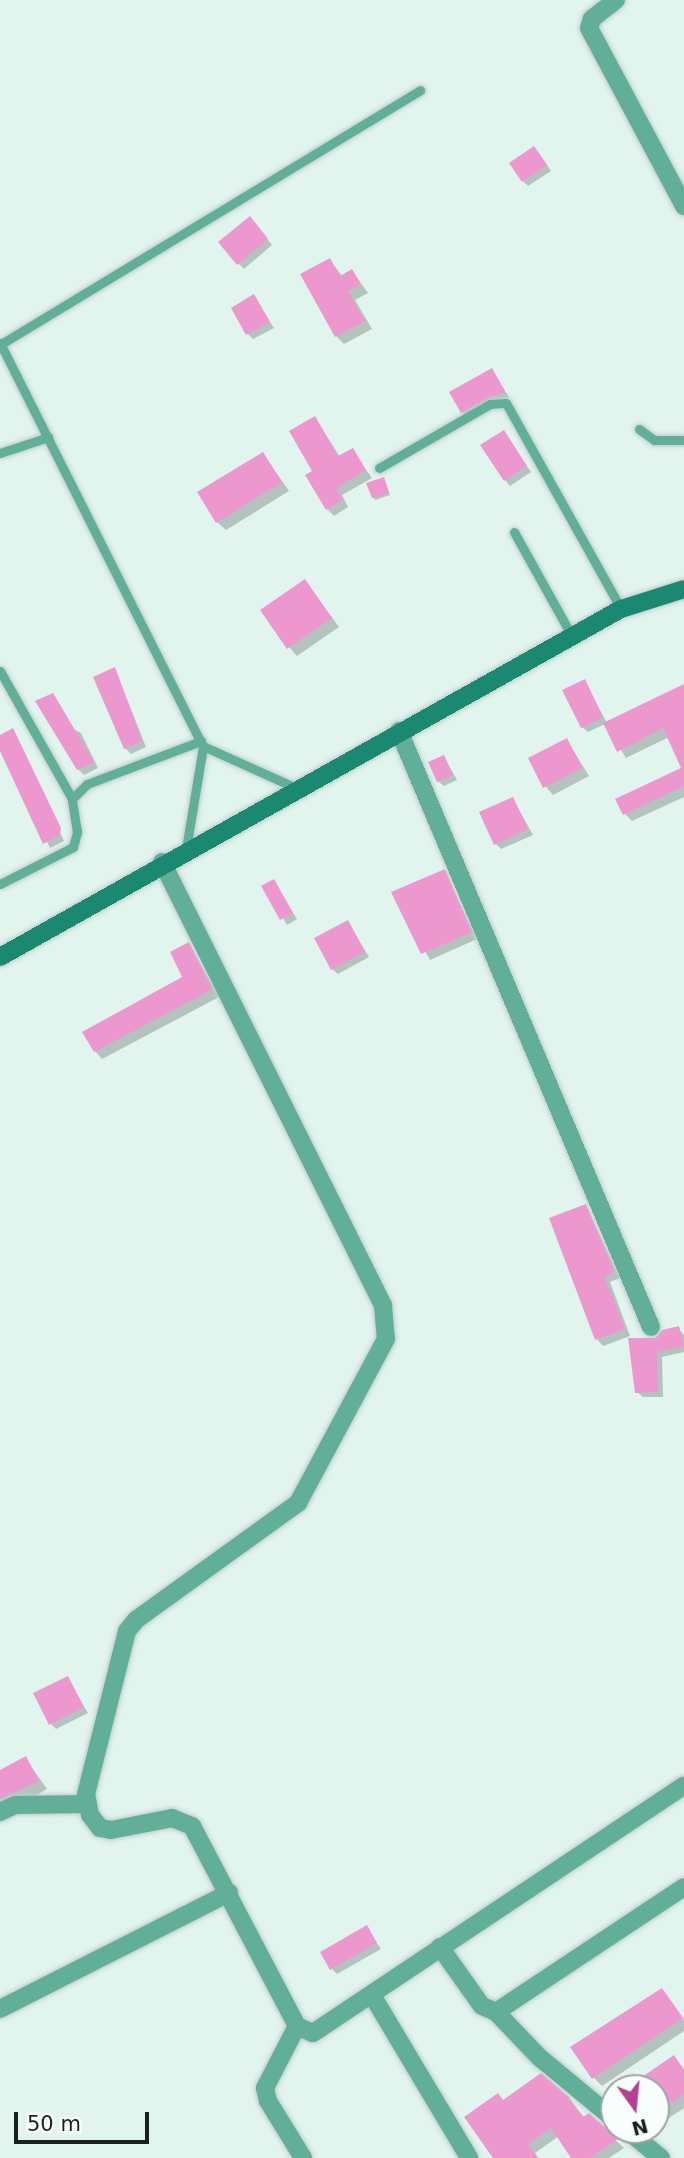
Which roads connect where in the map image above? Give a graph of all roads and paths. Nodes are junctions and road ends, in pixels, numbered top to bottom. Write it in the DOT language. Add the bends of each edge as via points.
graph roads {
  1 [pos="616,0"];
  2 [pos="420,90"];
  3 [pos="684,206"];
  4 [pos="0,344"];
  5 [pos="639,429"];
  6 [pos="48,438"];
  7 [pos="684,440"];
  8 [pos="0,453"];
  9 [pos="379,468"];
  10 [pos="514,532"];
  11 [pos="684,589"];
  12 [pos="621,610"];
  13 [pos="572,636"];
  14 [pos="0,671"];
  15 [pos="400,732"];
  16 [pos="202,743"];
  17 [pos="296,788"];
  18 [pos="72,799"];
  19 [pos="186,849"];
  20 [pos="162,862"];
  21 [pos="0,884"];
  22 [pos="0,957"];
  23 [pos="651,1327"];
  24 [pos="684,1786"];
  25 [pos="88,1804"];
  26 [pos="0,1812"];
  27 [pos="684,1887"];
  28 [pos="229,1893"];
  29 [pos="440,1947"];
  30 [pos="372,1995"];
  31 [pos="0,2009"];
  32 [pos="496,2012"];
  33 [pos="297,2026"];
  34 [pos="600,2107"];
  35 [pos="644,2144"];
  36 [pos="303,2158"];
  37 [pos="469,2158"];
  38 [pos="661,2158"];
  1 -- 3 [label="street" via="592,19 589,27"];
  2 -- 4 [label="lane"];
  4 -- 6 [label="lane"];
  5 -- 7 [label="lane" via="654,440"];
  6 -- 8 [label="lane"];
  6 -- 16 [label="lane"];
  9 -- 12 [label="lane" via="490,404 506,402"];
  10 -- 13 [label="lane"];
  11 -- 12 [label="main road"];
  12 -- 13 [label="main road"];
  13 -- 15 [label="main road"];
  14 -- 18 [label="lane"];
  15 -- 17 [label="main road"];
  15 -- 23 [label="street"];
  16 -- 17 [label="lane"];
  16 -- 18 [label="lane" via="87,784"];
  16 -- 19 [label="lane"];
  17 -- 19 [label="main road"];
  18 -- 21 [label="lane" via="77,832 72,847"];
  19 -- 20 [label="main road"];
  20 -- 22 [label="main road"];
  20 -- 25 [label="street" via="383,1306 387,1331 381,1353 298,1503 127,1631 86,1794"];
  24 -- 29 [label="street"];
  25 -- 26 [label="street" via="15,1805"];
  25 -- 28 [label="street" via="100,1828 111,1830 183,1819 199,1834"];
  27 -- 32 [label="street"];
  28 -- 31 [label="street"];
  28 -- 33 [label="street"];
  29 -- 30 [label="street"];
  29 -- 32 [label="street" via="482,2006"];
  30 -- 33 [label="street" via="322,2031 303,2031"];
  30 -- 37 [label="street"];
  32 -- 34 [label="street" via="539,2057"];
  33 -- 36 [label="street" via="265,2088 268,2101"];
  35 -- 38 [label="street"];
}
